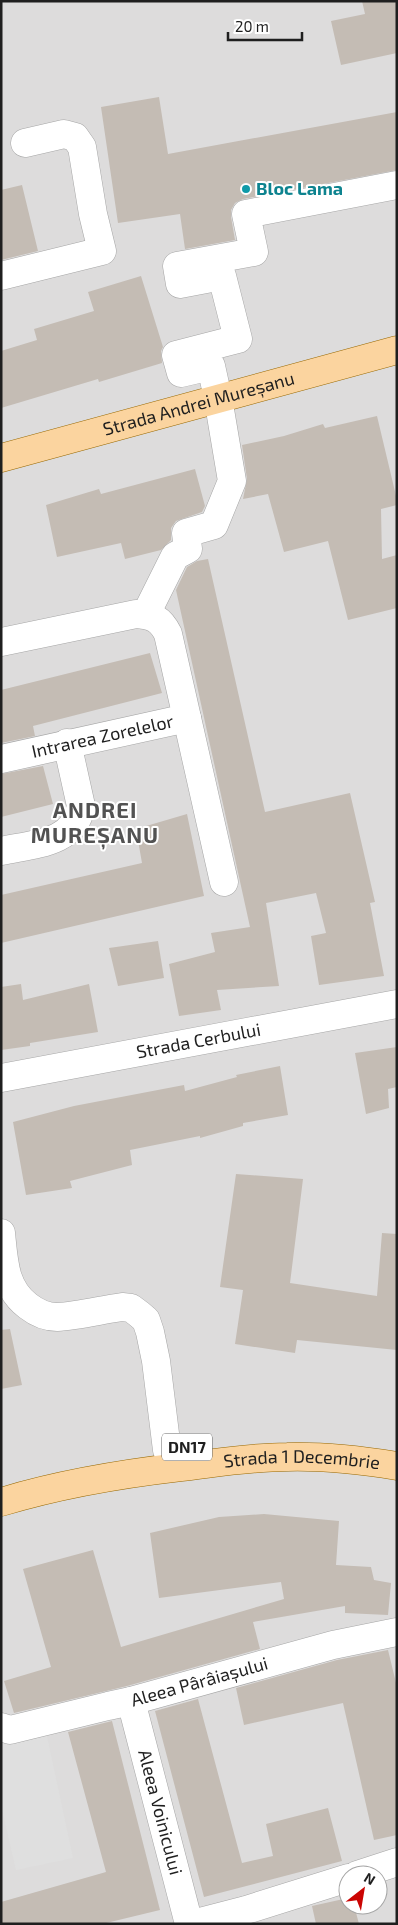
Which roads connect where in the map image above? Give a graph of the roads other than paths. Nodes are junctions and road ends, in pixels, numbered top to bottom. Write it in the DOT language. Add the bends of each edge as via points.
graph roads {
  1 [pos="25,143"];
  2 [pos="397,185"];
  3 [pos="1,276"];
  4 [pos="397,350"];
  5 [pos="218,398"];
  6 [pos="1,458"];
  7 [pos="146,614"];
  8 [pos="1,642"];
  9 [pos="187,718"];
  10 [pos="66,744"];
  11 [pos="1,759"];
  12 [pos="1,851"];
  13 [pos="224,882"];
  14 [pos="397,1004"];
  15 [pos="1,1078"];
  16 [pos="1,1233"];
  17 [pos="397,1446"];
  18 [pos="167,1450"];
  19 [pos="397,1466"];
  20 [pos="1,1482"];
  21 [pos="1,1502"];
  22 [pos="397,1632"];
  23 [pos="131,1701"];
  24 [pos="1,1728"];
  25 [pos="338,1881"];
  26 [pos="190,1924"];
  1 -- 3 [label="street" via="64,134 75,137 82,147 102,251"];
  2 -- 5 [label="street" via="246,214 254,252 177,266 180,284 222,276 238,339 176,355 181,373 210,366"];
  4 -- 5 [label="main road, Strada Andrei Mureșanu"];
  5 -- 6 [label="main road, Strada Andrei Mureșanu"];
  5 -- 7 [label="street" via="232,481 214,525 186,533 188,549 175,556"];
  7 -- 8 [label="street"];
  7 -- 9 [label="street" via="156,617 168,634"];
  9 -- 10 [label="street, Intrarea Zorelelor"];
  9 -- 13 [label="street, Intrarea Zorelelor"];
  10 -- 11 [label="street, Intrarea Zorelelor"];
  10 -- 12 [label="street" via="81,806 74,826 52,840"];
  14 -- 15 [label="street, Strada Cerbului"];
  16 -- 18 [label="street" via="8,1283 19,1299 36,1312 57,1317 122,1307 131,1308 146,1320 156,1361"];
  17 -- 18 [label="main road, Strada 1 Decembrie / DN17" via="285,1438"];
  18 -- 20 [label="main road, Strada 1 Decembrie / DN17" via="82,1462"];
  19 -- 21 [label="main road, Strada 1 Decembrie / DN17" via="332,1458 256,1458 86,1481"];
  22 -- 23 [label="street, Aleea Pârâiașului" via="333,1646"];
  23 -- 24 [label="street, Aleea Pârâiașului" via="10,1730"];
  23 -- 26 [label="street, Aleea Voinicului"];
  25 -- 26 [label="street"];
}
